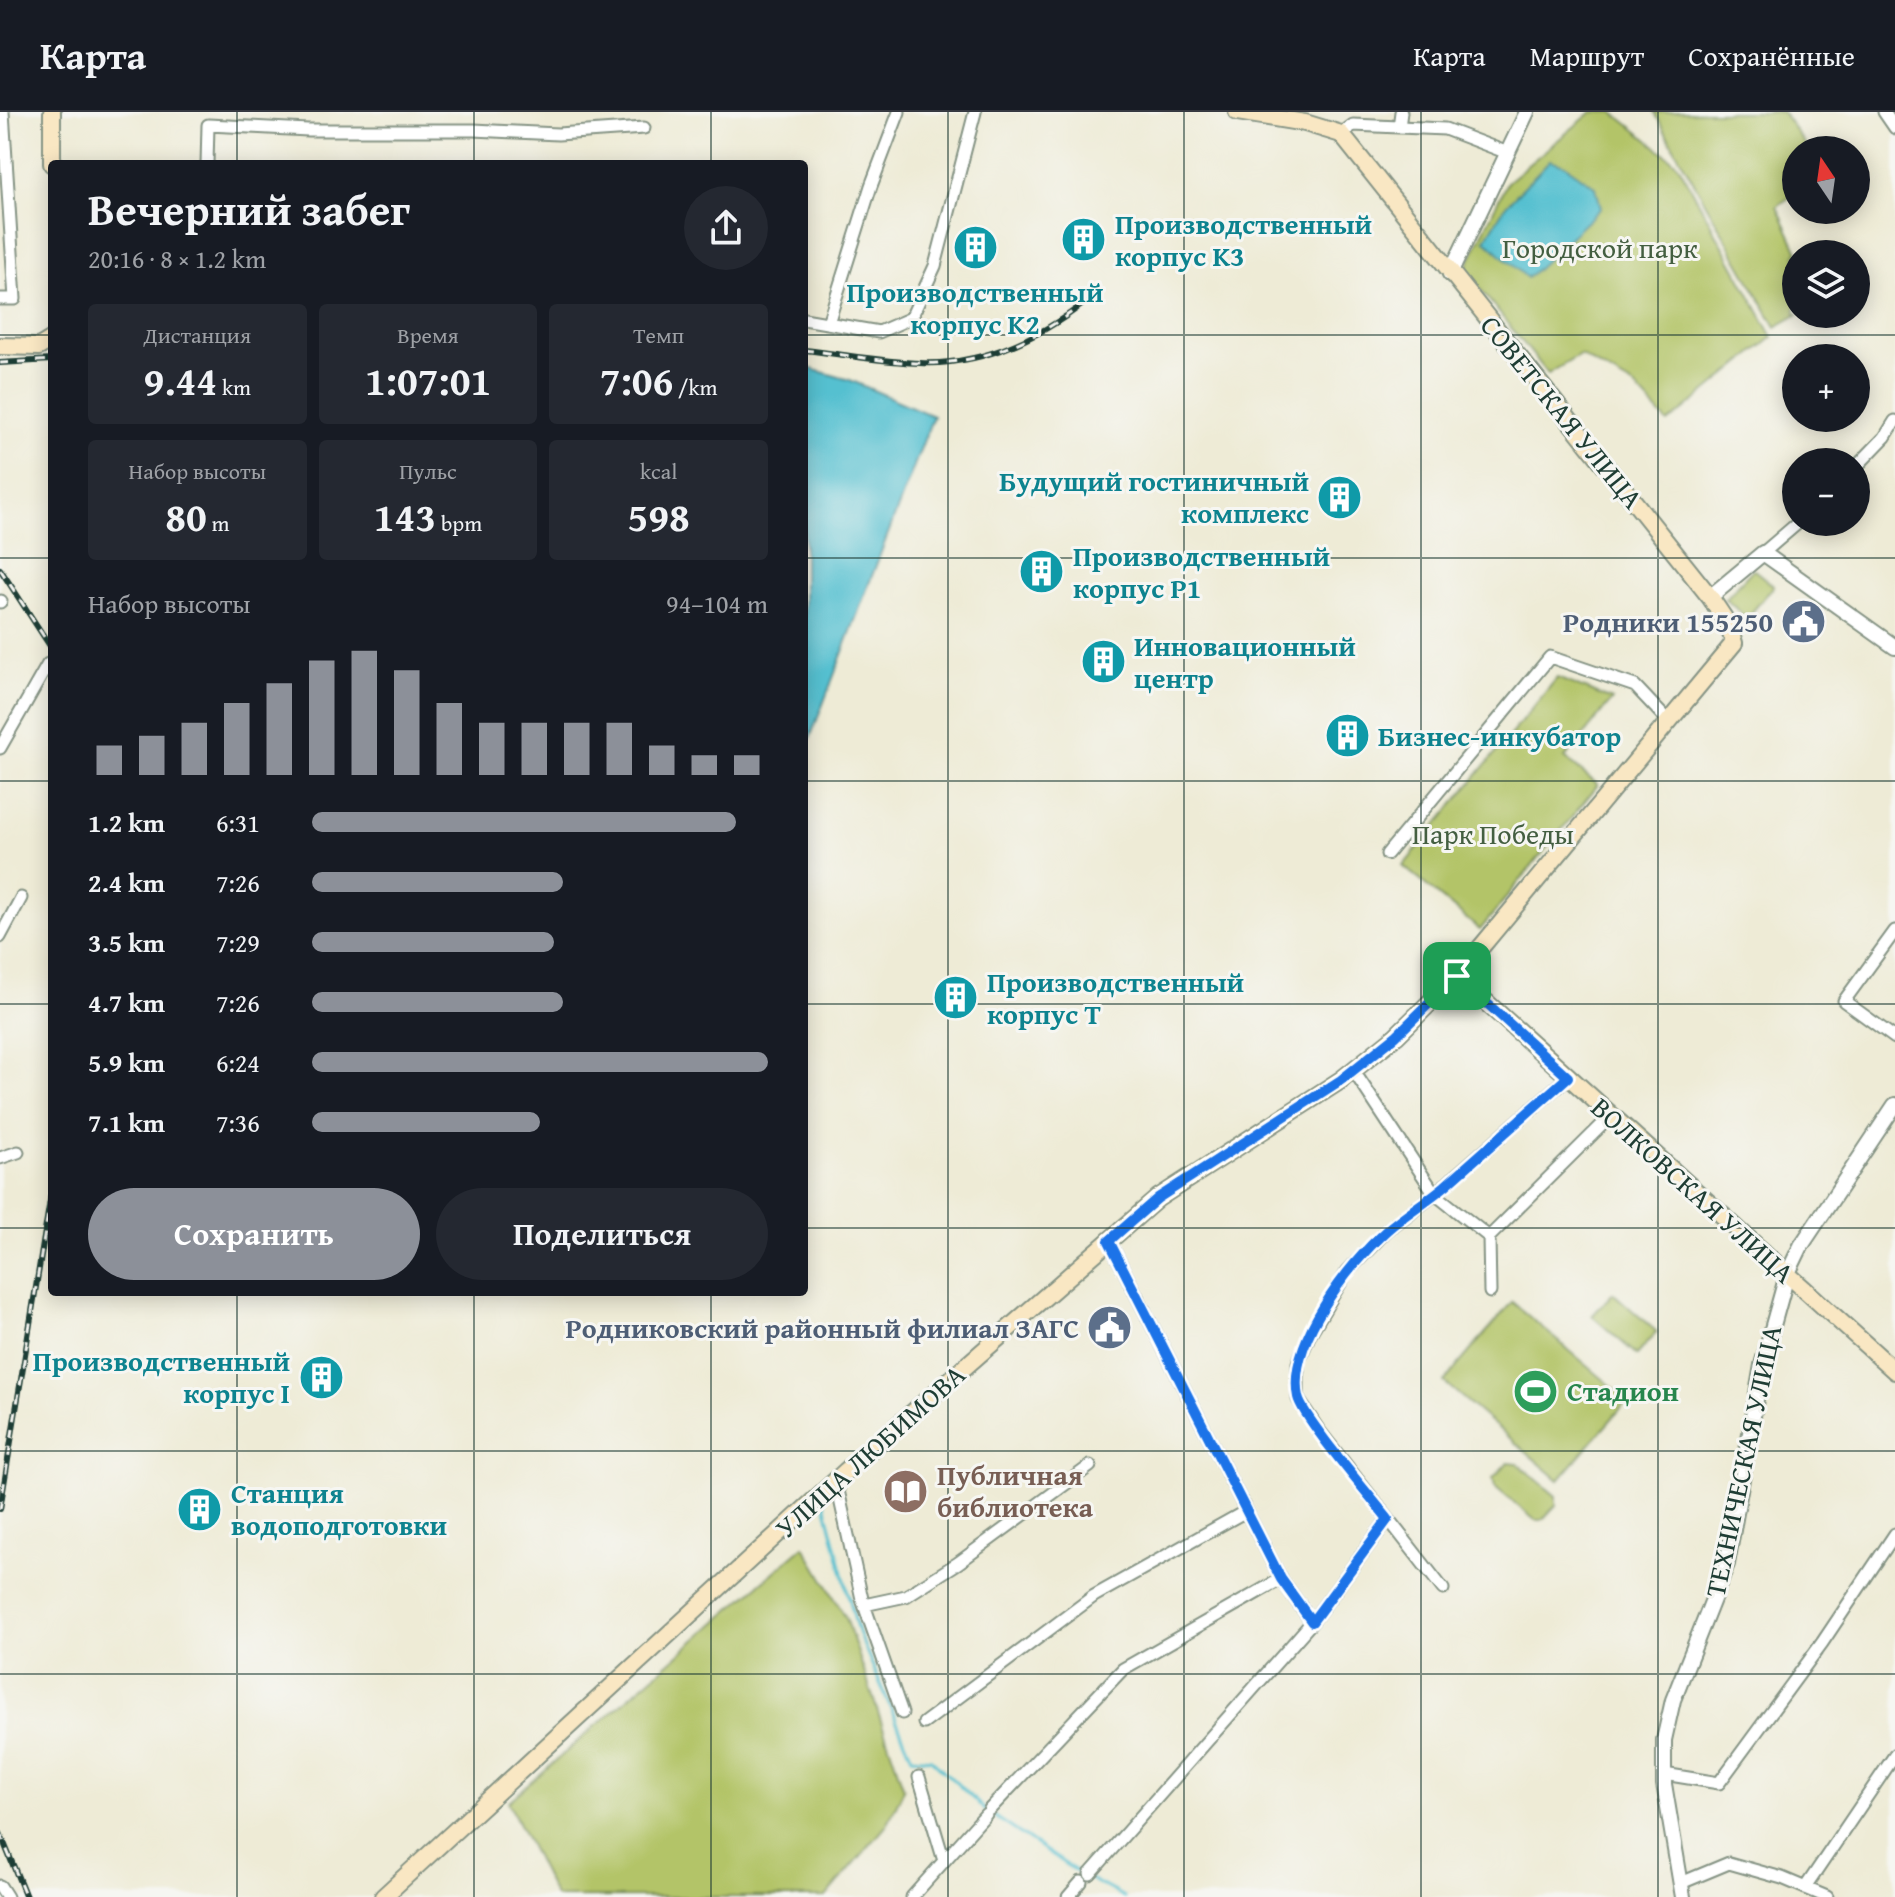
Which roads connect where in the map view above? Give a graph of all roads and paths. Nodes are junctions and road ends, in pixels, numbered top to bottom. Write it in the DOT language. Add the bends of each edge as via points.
graph roads {
  1 [pos="3,112"];
  2 [pos="52,112"];
  3 [pos="899,112"];
  4 [pos="975,112"];
  5 [pos="1237,112"];
  6 [pos="1401,112"];
  7 [pos="1527,112"];
  8 [pos="1884,112"];
  9 [pos="1399,127"];
  10 [pos="644,128"];
  11 [pos="1895,128"];
  12 [pos="1341,134"];
  13 [pos="1508,153"];
  14 [pos="52,160"];
  15 [pos="207,160"];
  16 [pos="1450,274"];
  17 [pos="0,299"];
  18 [pos="808,320"];
  19 [pos="828,323"];
  20 [pos="48,341"];
  21 [pos="0,346"];
  22 [pos="1895,421"];
  23 [pos="1870,453"];
  24 [pos="1783,536"];
  25 [pos="1763,553"];
  26 [pos="1710,597"];
  27 [pos="1895,647"];
  28 [pos="48,664"];
  29 [pos="1669,722"];
  30 [pos="0,748"];
  31 [pos="1387,854"];
  32 [pos="21,898"];
  33 [pos="1895,931"];
  34 [pos="0,937"];
  35 [pos="1457,976"];
  36 [pos="1895,1038"];
  37 [pos="1353,1070"];
  38 [pos="1568,1077"];
  39 [pos="1895,1105"];
  40 [pos="1611,1116"];
  41 [pos="18,1152"];
  42 [pos="0,1158"];
  43 [pos="1435,1194"];
  44 [pos="1489,1237"];
  45 [pos="1109,1241"];
  46 [pos="1787,1275"];
  47 [pos="1490,1292"];
  48 [pos="1895,1371"];
  49 [pos="1090,1466"];
  50 [pos="827,1488"];
  51 [pos="1246,1511"];
  52 [pos="1388,1519"];
  53 [pos="1895,1534"];
  54 [pos="1281,1579"];
  55 [pos="1443,1589"];
  56 [pos="864,1605"];
  57 [pos="1312,1622"];
  58 [pos="902,1713"];
  59 [pos="924,1723"];
  60 [pos="1895,1755"];
  61 [pos="919,1777"];
  62 [pos="1664,1779"];
  63 [pos="944,1861"];
  64 [pos="0,1886"];
  65 [pos="1805,1888"];
  66 [pos="1682,1890"];
  67 [pos="7,1897"];
  68 [pos="383,1897"];
  69 [pos="912,1897"];
  70 [pos="1068,1897"];
  71 [pos="1827,1897"];
  1 -- 17 [label="street" via="15,299"];
  2 -- 14 [label="main road"];
  3 -- 19 [label="street"];
  4 -- 19 [label="street" via="935,266 911,318 879,332"];
  5 -- 12 [label="main road"];
  6 -- 9 [label="street"];
  7 -- 13 [label="street"];
  8 -- 11 [label="street"];
  9 -- 12 [label="street" via="1353,125"];
  9 -- 13 [label="street" via="1445,129"];
  10 -- 15 [label="street" via="558,134 208,125"];
  12 -- 16 [label="main road, СОВЕТСКАЯ УЛИЦА"];
  13 -- 16 [label="street"];
  16 -- 26 [label="main road, СОВЕТСКАЯ УЛИЦА"];
  18 -- 19 [label="street"];
  20 -- 21 [label="main road" via="39,347"];
  22 -- 23 [label="street"];
  24 -- 25 [label="street"];
  25 -- 26 [label="street"];
  25 -- 27 [label="street"];
  26 -- 29 [label="main road, СОВЕТСКАЯ УЛИЦА" via="1734,643"];
  28 -- 30 [label="street"];
  29 -- 31 [label="street" via="1635,686 1550,657"];
  29 -- 35 [label="main road, СОВЕТСКАЯ УЛИЦА"];
  32 -- 34 [label="street"];
  33 -- 36 [label="street" via="1844,1001"];
  35 -- 37 [label="main road, УЛИЦА ЛЮБИМОВА"];
  35 -- 38 [label="main road, ВОЛКОВСКАЯ УЛИЦА"];
  37 -- 43 [label="street"];
  37 -- 45 [label="main road, УЛИЦА ЛЮБИМОВА" via="1158,1198"];
  38 -- 40 [label="main road, ВОЛКОВСКАЯ УЛИЦА"];
  38 -- 43 [label="street"];
  39 -- 46 [label="street, ТЕХНИЧЕСКАЯ УЛИЦА"];
  40 -- 44 [label="street"];
  40 -- 46 [label="main road, ВОЛКОВСКАЯ УЛИЦА"];
  41 -- 42 [label="street"];
  43 -- 44 [label="street"];
  43 -- 52 [label="street" via="1387,1230 1347,1272 1298,1363 1298,1399"];
  44 -- 47 [label="street"];
  45 -- 50 [label="main road, УЛИЦА ЛЮБИМОВА"];
  45 -- 51 [label="street"];
  46 -- 48 [label="main road, ВОЛКОВСКАЯ УЛИЦА"];
  46 -- 62 [label="street, ТЕХНИЧЕСКАЯ УЛИЦА" via="1762,1365 1727,1564 1673,1700 1664,1740"];
  49 -- 56 [label="street" via="906,1596"];
  50 -- 56 [label="street"];
  50 -- 68 [label="main road, УЛИЦА ЛЮБИМОВА"];
  51 -- 54 [label="street"];
  51 -- 59 [label="street" via="1094,1596"];
  52 -- 55 [label="street"];
  52 -- 57 [label="street"];
  53 -- 62 [label="street" via="1719,1783"];
  54 -- 57 [label="street"];
  54 -- 63 [label="street" via="1123,1669"];
  56 -- 58 [label="street"];
  57 -- 70 [label="street"];
  60 -- 65 [label="street"];
  61 -- 63 [label="street"];
  62 -- 66 [label="street, ТЕХНИЧЕСКАЯ УЛИЦА"];
  63 -- 69 [label="street"];
  64 -- 67 [label="street"];
  65 -- 66 [label="street" via="1729,1863"];
  65 -- 71 [label="street"];
}
